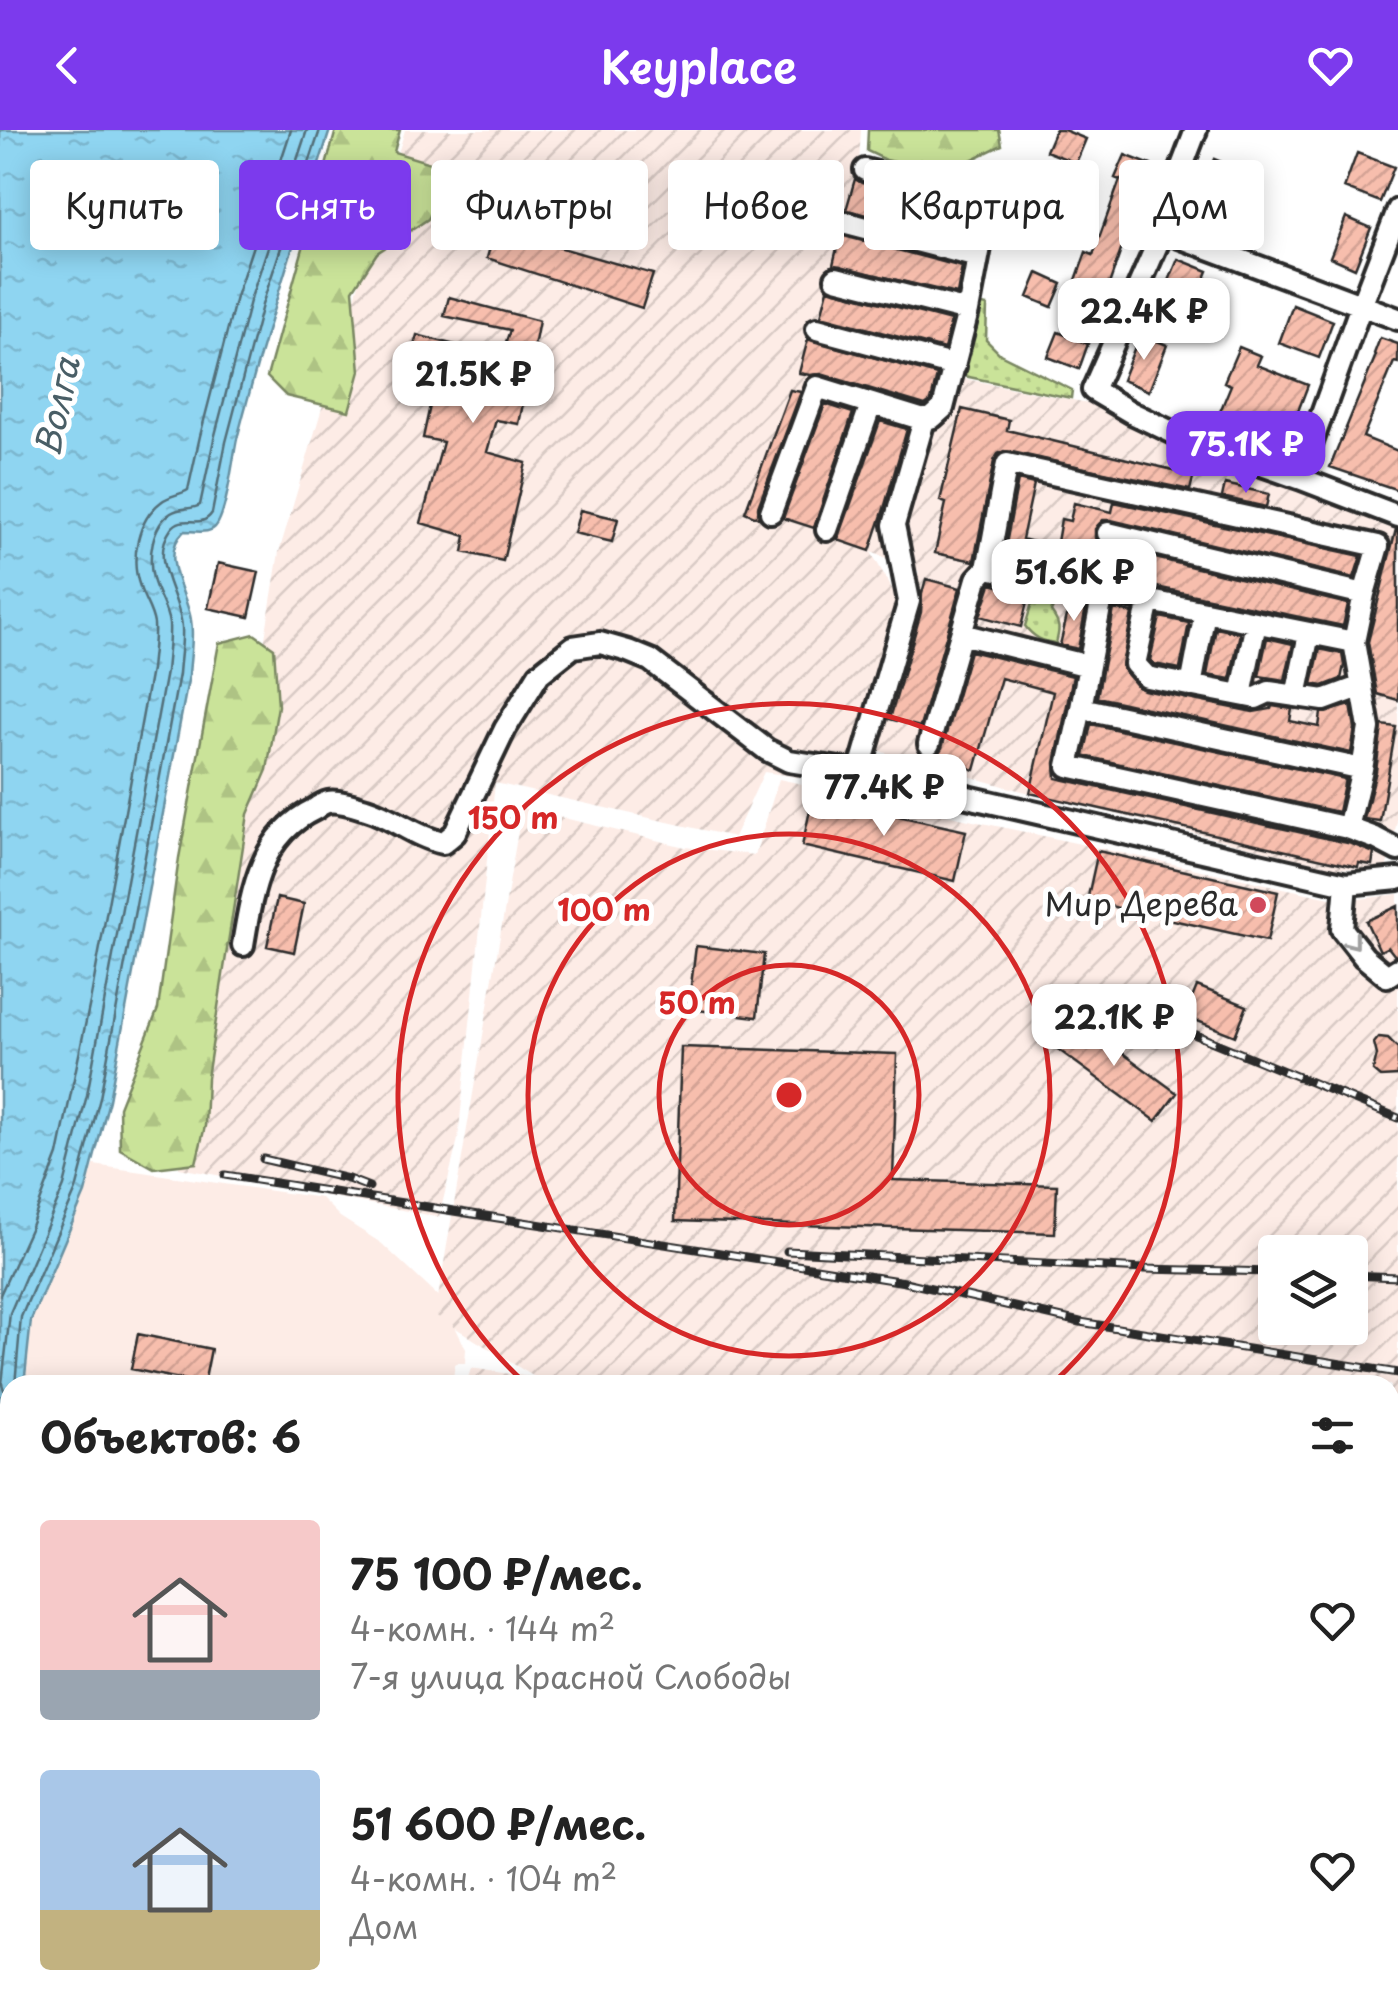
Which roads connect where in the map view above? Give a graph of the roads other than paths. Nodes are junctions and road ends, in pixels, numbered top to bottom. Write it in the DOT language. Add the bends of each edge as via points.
graph roads {
  1 [pos="1196,130"];
  2 [pos="1184,160"];
  3 [pos="1398,210"];
  4 [pos="847,224"];
  5 [pos="979,250"];
  6 [pos="1155,250"];
  7 [pos="1213,250"];
  8 [pos="978,257"];
  9 [pos="836,278"];
  10 [pos="1361,306"];
  11 [pos="968,311"];
  12 [pos="1398,320"];
  13 [pos="817,329"];
  14 [pos="955,366"];
  15 [pos="871,404"];
  16 [pos="924,420"];
  17 [pos="1299,478"];
  18 [pos="771,512"];
  19 [pos="1398,516"];
  20 [pos="826,530"];
  21 [pos="1108,533"];
  22 [pos="987,568"];
  23 [pos="1103,592"];
  24 [pos="1364,594"];
  25 [pos="1149,601"];
  26 [pos="1206,612"];
  27 [pos="1256,623"];
  28 [pos="961,634"];
  29 [pos="1309,634"];
  30 [pos="1354,642"];
  31 [pos="1089,666"];
  32 [pos="1191,686"];
  33 [pos="1362,686"];
  34 [pos="1242,695"];
  35 [pos="1296,696"];
  36 [pos="1081,708"];
  37 [pos="929,744"];
  38 [pos="1362,769"];
  39 [pos="859,772"];
  40 [pos="1348,828"];
  41 [pos="1398,850"];
  42 [pos="1398,879"];
  43 [pos="1346,884"];
  44 [pos="243,945"];
  45 [pos="1398,969"];
  1 -- 2 [label="street"];
  3 -- 10 [label="street"];
  4 -- 8 [label="street"];
  5 -- 8 [label="street"];
  6 -- 17 [label="street" via="1093,390 1182,437"];
  7 -- 10 [label="street"];
  8 -- 11 [label="street"];
  9 -- 11 [label="street"];
  10 -- 12 [label="street"];
  10 -- 17 [label="street"];
  11 -- 14 [label="street"];
  13 -- 14 [label="street"];
  14 -- 16 [label="street" via="943,408"];
  15 -- 16 [label="street"];
  15 -- 18 [label="street" via="808,384"];
  15 -- 20 [label="street"];
  16 -- 39 [label="street" via="894,525 909,601"];
  17 -- 19 [label="street"];
  21 -- 24 [label="street"];
  22 -- 23 [label="street"];
  22 -- 24 [label="street" via="1007,464 1378,546"];
  22 -- 28 [label="street" via="977,579"];
  23 -- 25 [label="street"];
  23 -- 31 [label="street"];
  24 -- 30 [label="street"];
  25 -- 26 [label="street"];
  25 -- 32 [label="street" via="1135,664 1147,677"];
  26 -- 27 [label="street"];
  26 -- 32 [label="street"];
  27 -- 29 [label="street"];
  27 -- 34 [label="street"];
  28 -- 31 [label="street"];
  28 -- 37 [label="street"];
  29 -- 30 [label="street"];
  29 -- 35 [label="street"];
  30 -- 33 [label="street"];
  31 -- 36 [label="street"];
  32 -- 34 [label="street"];
  33 -- 35 [label="street" via="1324,700"];
  33 -- 38 [label="street" via="1369,728"];
  34 -- 35 [label="street"];
  36 -- 38 [label="street"];
  36 -- 40 [label="street" via="1068,766"];
  38 -- 40 [label="street"];
  39 -- 43 [label="street"];
  39 -- 44 [label="street" via="789,761 767,750 628,650 600,643 573,647 539,674 444,843 370,810 330,801 281,831 263,862"];
  40 -- 41 [label="street"];
  42 -- 43 [label="street"];
  43 -- 45 [label="street, one-way" via="1342,929 1388,976"];
}
